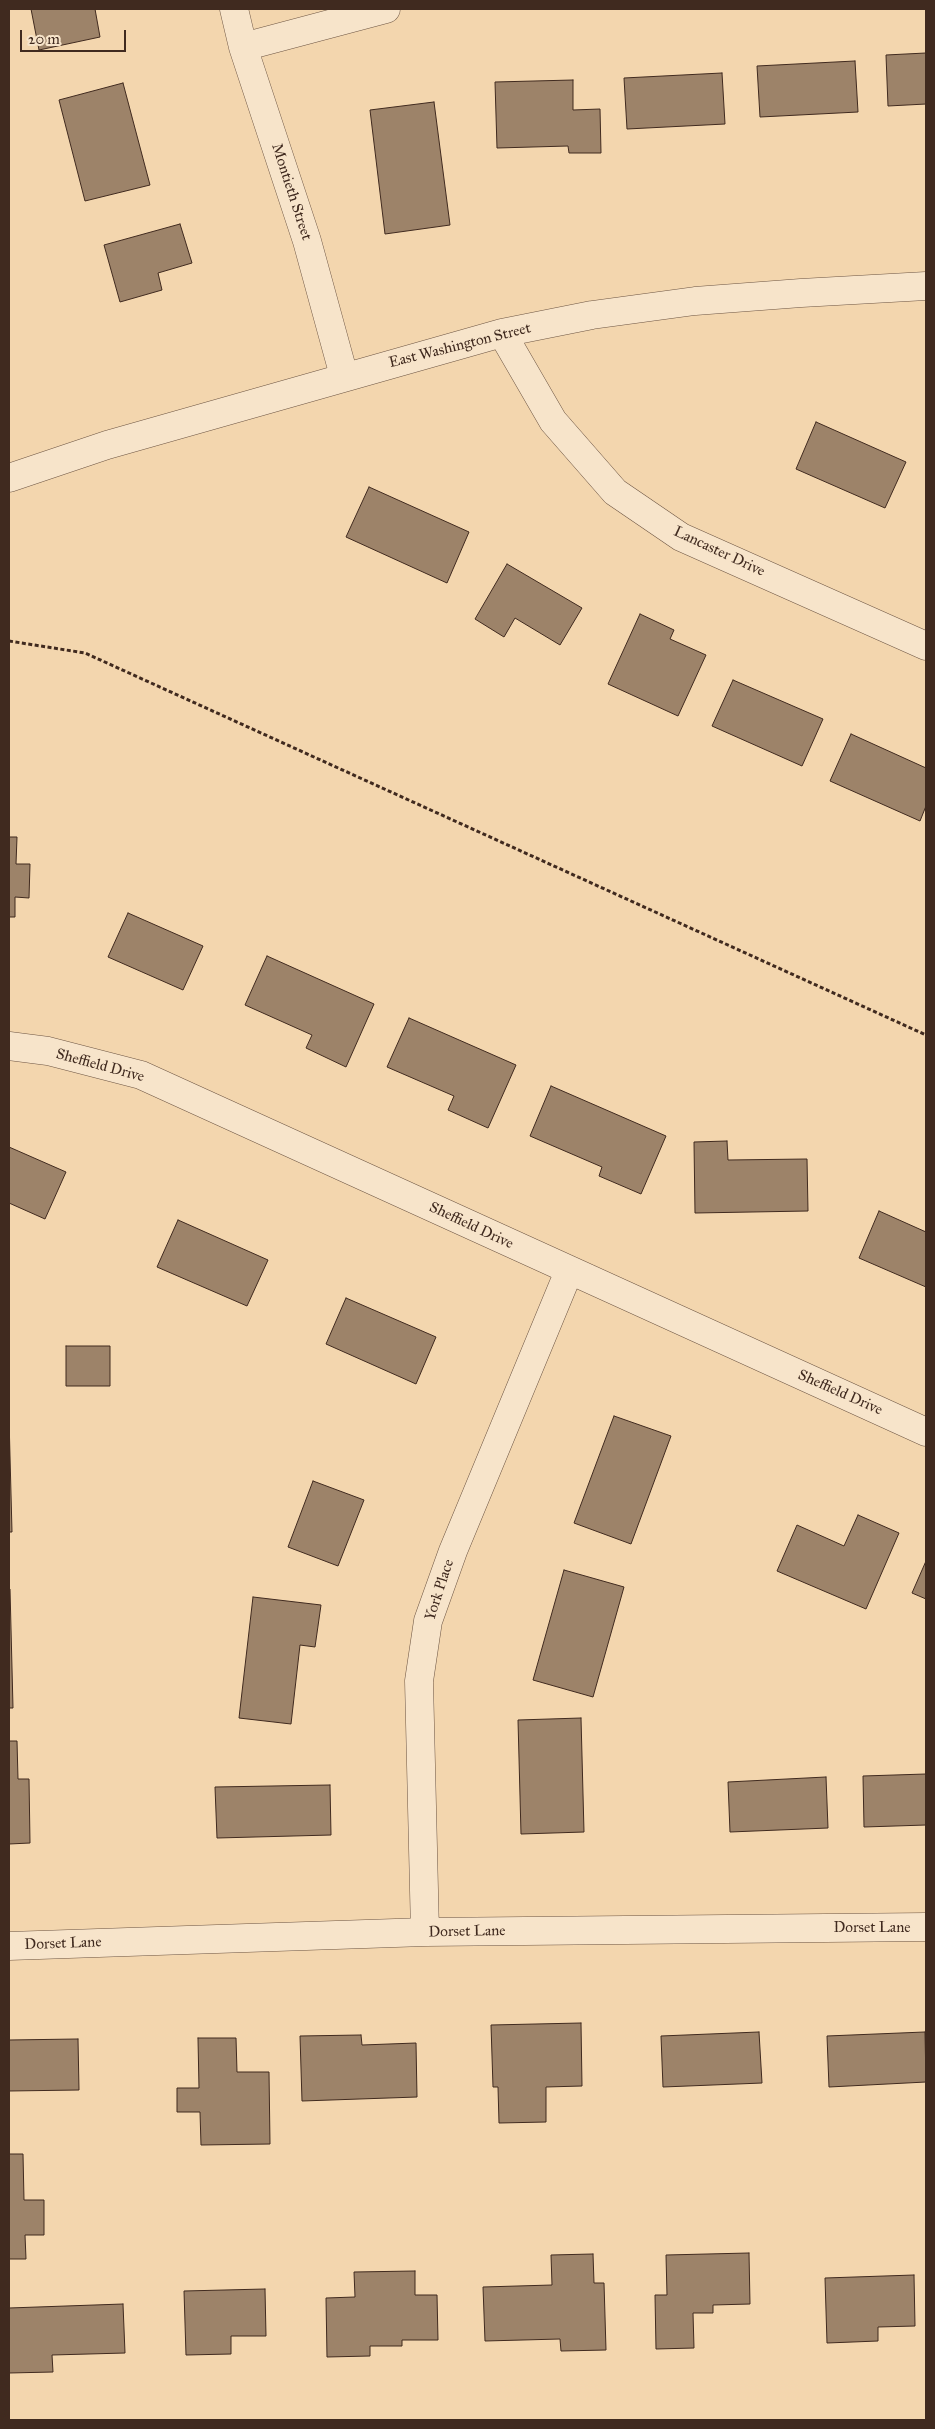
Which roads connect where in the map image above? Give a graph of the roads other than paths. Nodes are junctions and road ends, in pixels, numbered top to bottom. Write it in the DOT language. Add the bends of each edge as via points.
graph roads {
  1 [pos="234,9"];
  2 [pos="386,9"];
  3 [pos="243,47"];
  4 [pos="926,286"];
  5 [pos="502,333"];
  6 [pos="344,376"];
  7 [pos="9,478"];
  8 [pos="926,646"];
  9 [pos="9,1046"];
  10 [pos="569,1271"];
  11 [pos="926,1432"];
  12 [pos="926,1927"];
  13 [pos="425,1932"];
  14 [pos="9,1946"];
  1 -- 3 [label="street, Montieth Street"];
  2 -- 3 [label="street"];
  3 -- 6 [label="street, Montieth Street" via="308,241"];
  4 -- 5 [label="street, East Washington Street" via="695,302 592,315"];
  5 -- 6 [label="street, East Washington Street"];
  5 -- 8 [label="street, Lancaster Drive" via="553,421 615,492 681,537"];
  6 -- 7 [label="street, East Washington Street" via="107,445"];
  9 -- 10 [label="street, Sheffield Drive" via="48,1051 141,1075"];
  10 -- 11 [label="street, Sheffield Drive"];
  10 -- 13 [label="street, York Place" via="453,1551 428,1620 419,1681"];
  12 -- 13 [label="street, Dorset Lane"];
  13 -- 14 [label="street, Dorset Lane"];
}
